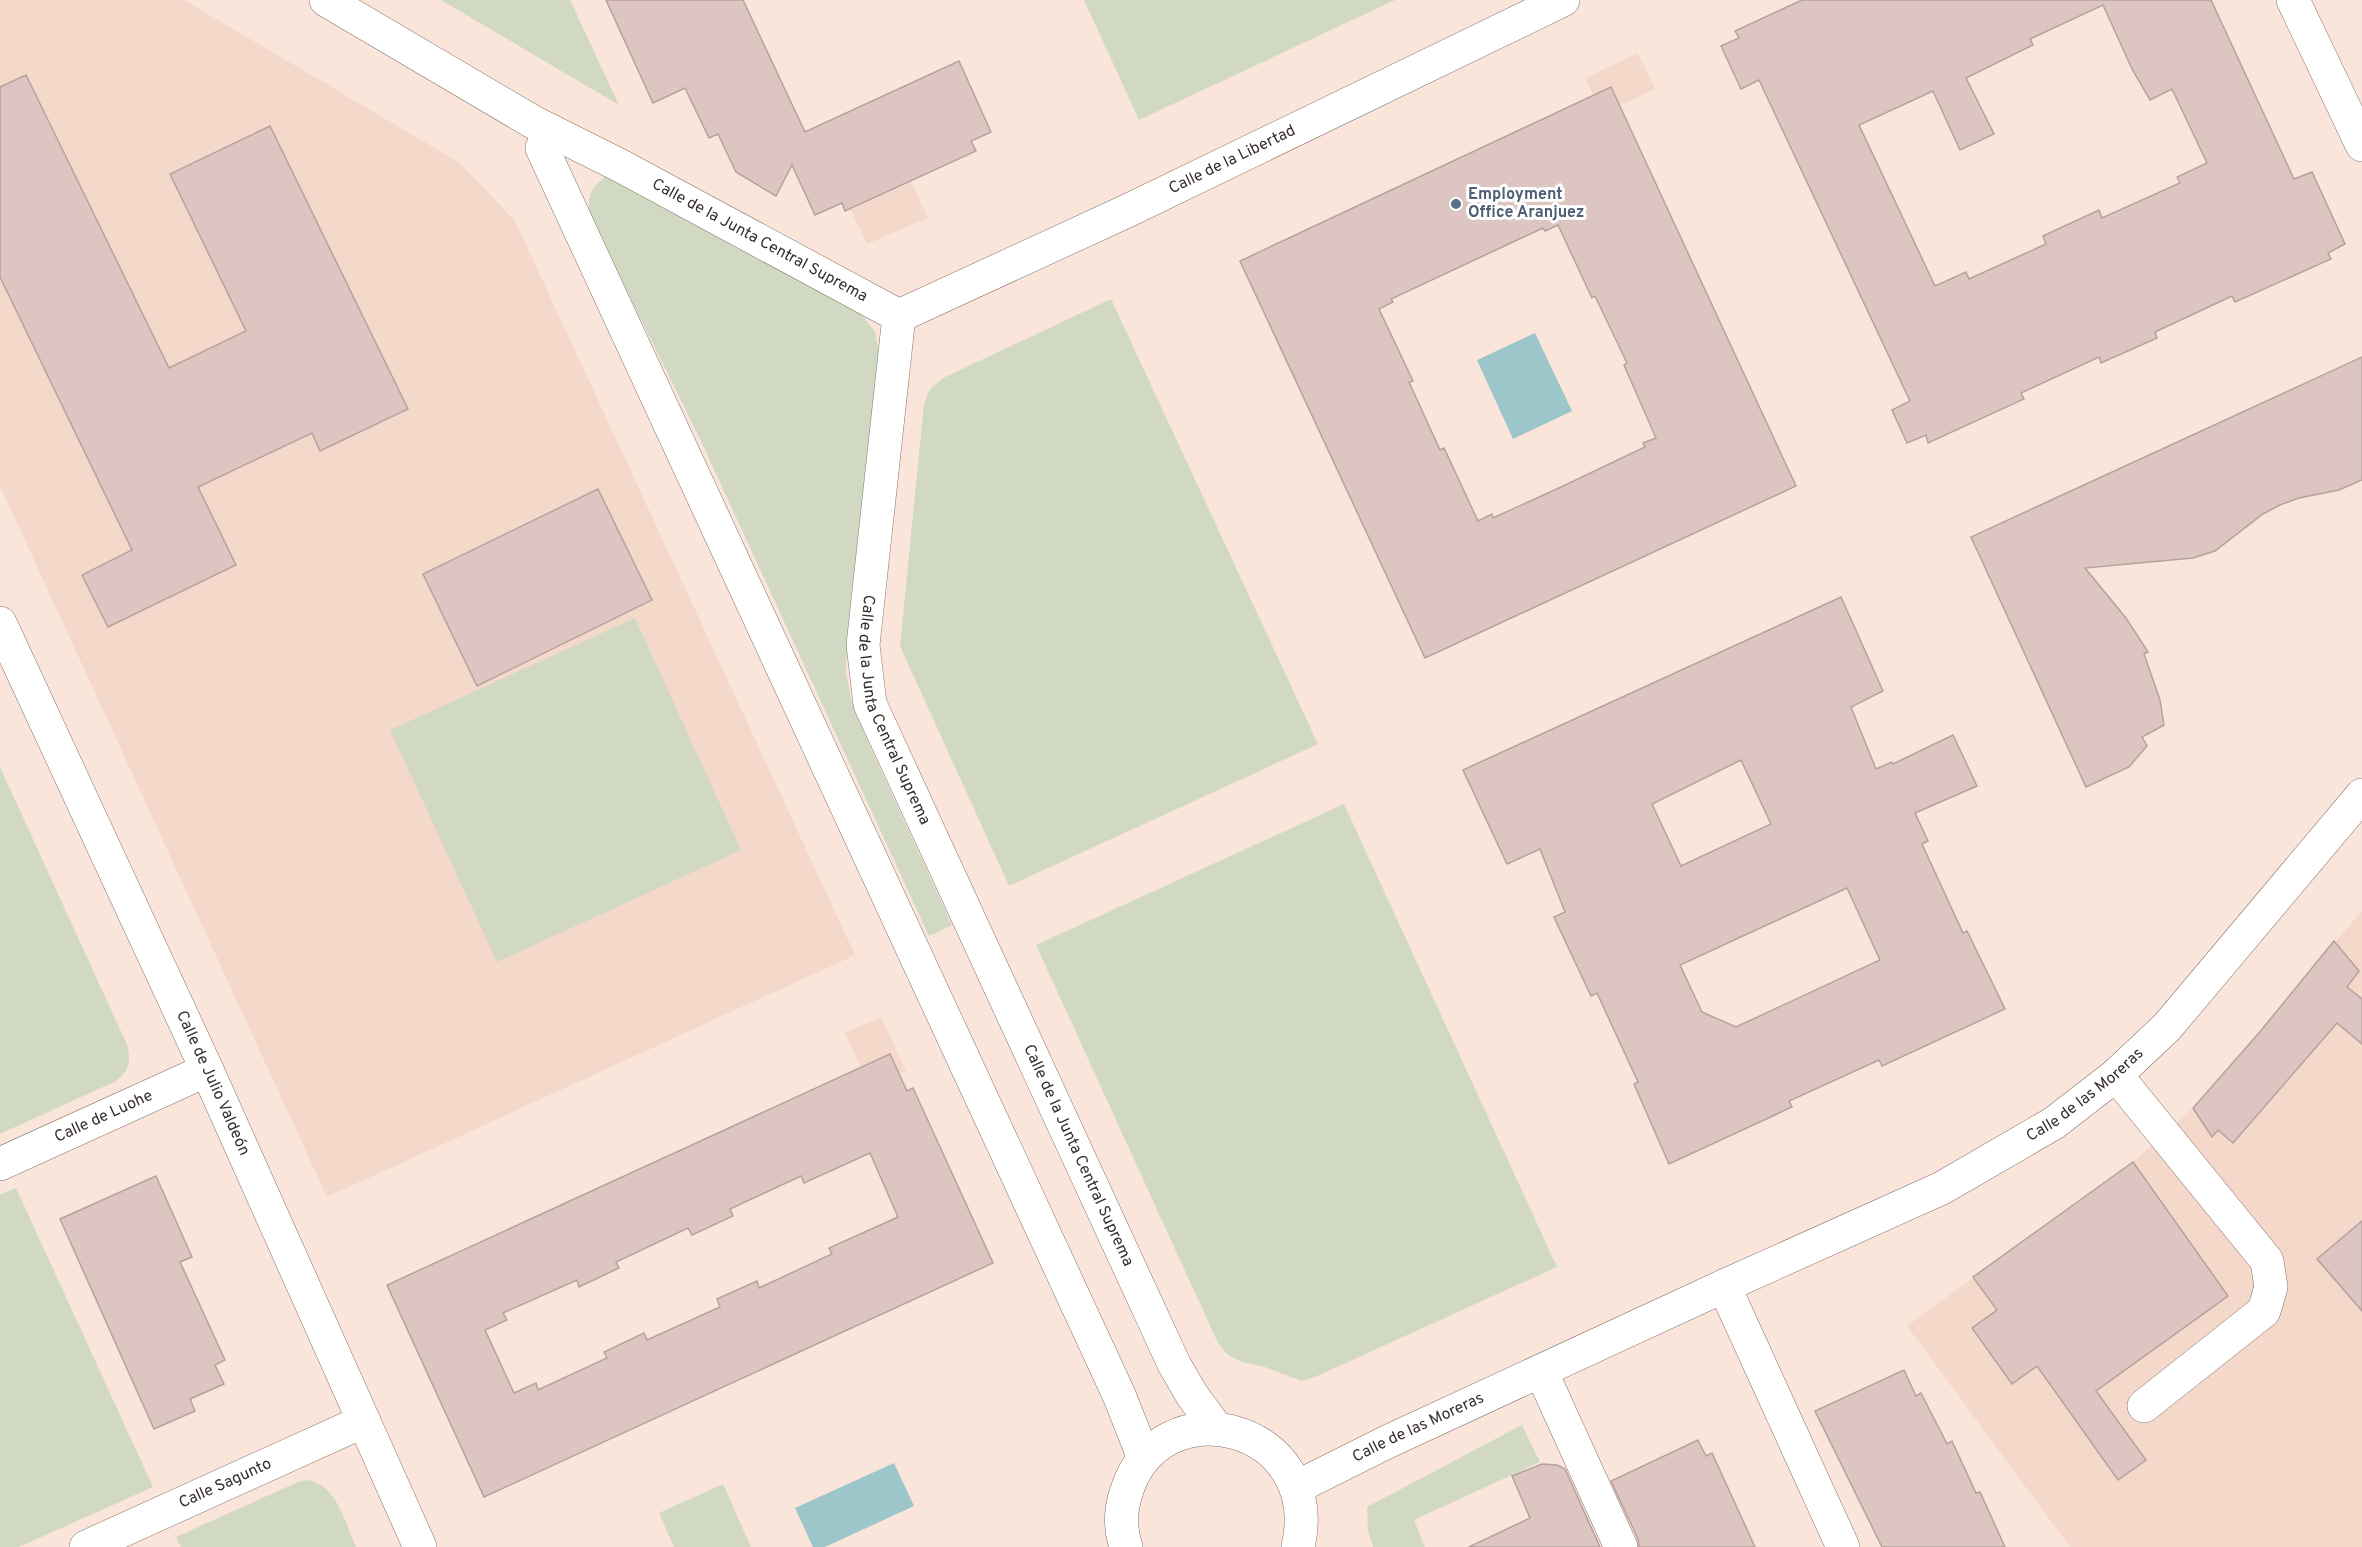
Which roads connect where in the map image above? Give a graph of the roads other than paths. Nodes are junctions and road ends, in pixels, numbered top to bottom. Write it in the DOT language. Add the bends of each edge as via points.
graph roads {
  1 [pos="326,0"];
  2 [pos="1563,0"];
  3 [pos="2293,0"];
  4 [pos="551,131"];
  5 [pos="2362,145"];
  6 [pos="899,316"];
  7 [pos="0,623"];
  8 [pos="2362,795"];
  9 [pos="207,1070"];
  10 [pos="2116,1075"];
  11 [pos="0,1164"];
  12 [pos="1724,1286"];
  13 [pos="1541,1371"];
  14 [pos="2144,1406"];
  15 [pos="364,1421"];
  16 [pos="1217,1429"];
  17 [pos="1144,1458"];
  18 [pos="1297,1487"];
  19 [pos="86,1547"];
  20 [pos="420,1547"];
  21 [pos="1126,1547"];
  22 [pos="1298,1547"];
  23 [pos="1622,1547"];
  24 [pos="1843,1547"];
  1 -- 4 [label="street, Calle de la Junta Central Suprema"];
  2 -- 6 [label="street, Calle de la Libertad" via="1127,212"];
  3 -- 5 [label="street"];
  4 -- 6 [label="street, Calle de la Junta Central Suprema"];
  4 -- 17 [label="street" via="542,148 923,968 1119,1395"];
  6 -- 16 [label="street, Calle de la Junta Central Suprema" via="863,645 870,704 1174,1364"];
  7 -- 9 [label="street, Calle de Julio Valdeón"];
  8 -- 10 [label="street, Calle de las Moreras" via="2167,1027"];
  9 -- 11 [label="street, Calle de Luohe"];
  9 -- 15 [label="street, Calle de Julio Valdeón"];
  10 -- 12 [label="street, Calle de las Moreras" via="2054,1123 1942,1188"];
  10 -- 14 [label="street" via="2267,1261 2271,1287 2264,1311"];
  12 -- 13 [label="street, Calle de las Moreras"];
  12 -- 24 [label="street"];
  13 -- 18 [label="street, Calle de las Moreras"];
  13 -- 23 [label="street"];
  15 -- 19 [label="street, Calle Sagunto"];
  15 -- 20 [label="street, Calle de Julio Valdeón"];
  16 -- 17 [label="street" via="1178,1435"];
  16 -- 18 [label="street" via="1242,1434 1265,1446 1284,1464"];
  17 -- 21 [label="street" via="1129,1481 1121,1507 1121,1534"];
  18 -- 22 [label="street" via="1302,1507"];
}
